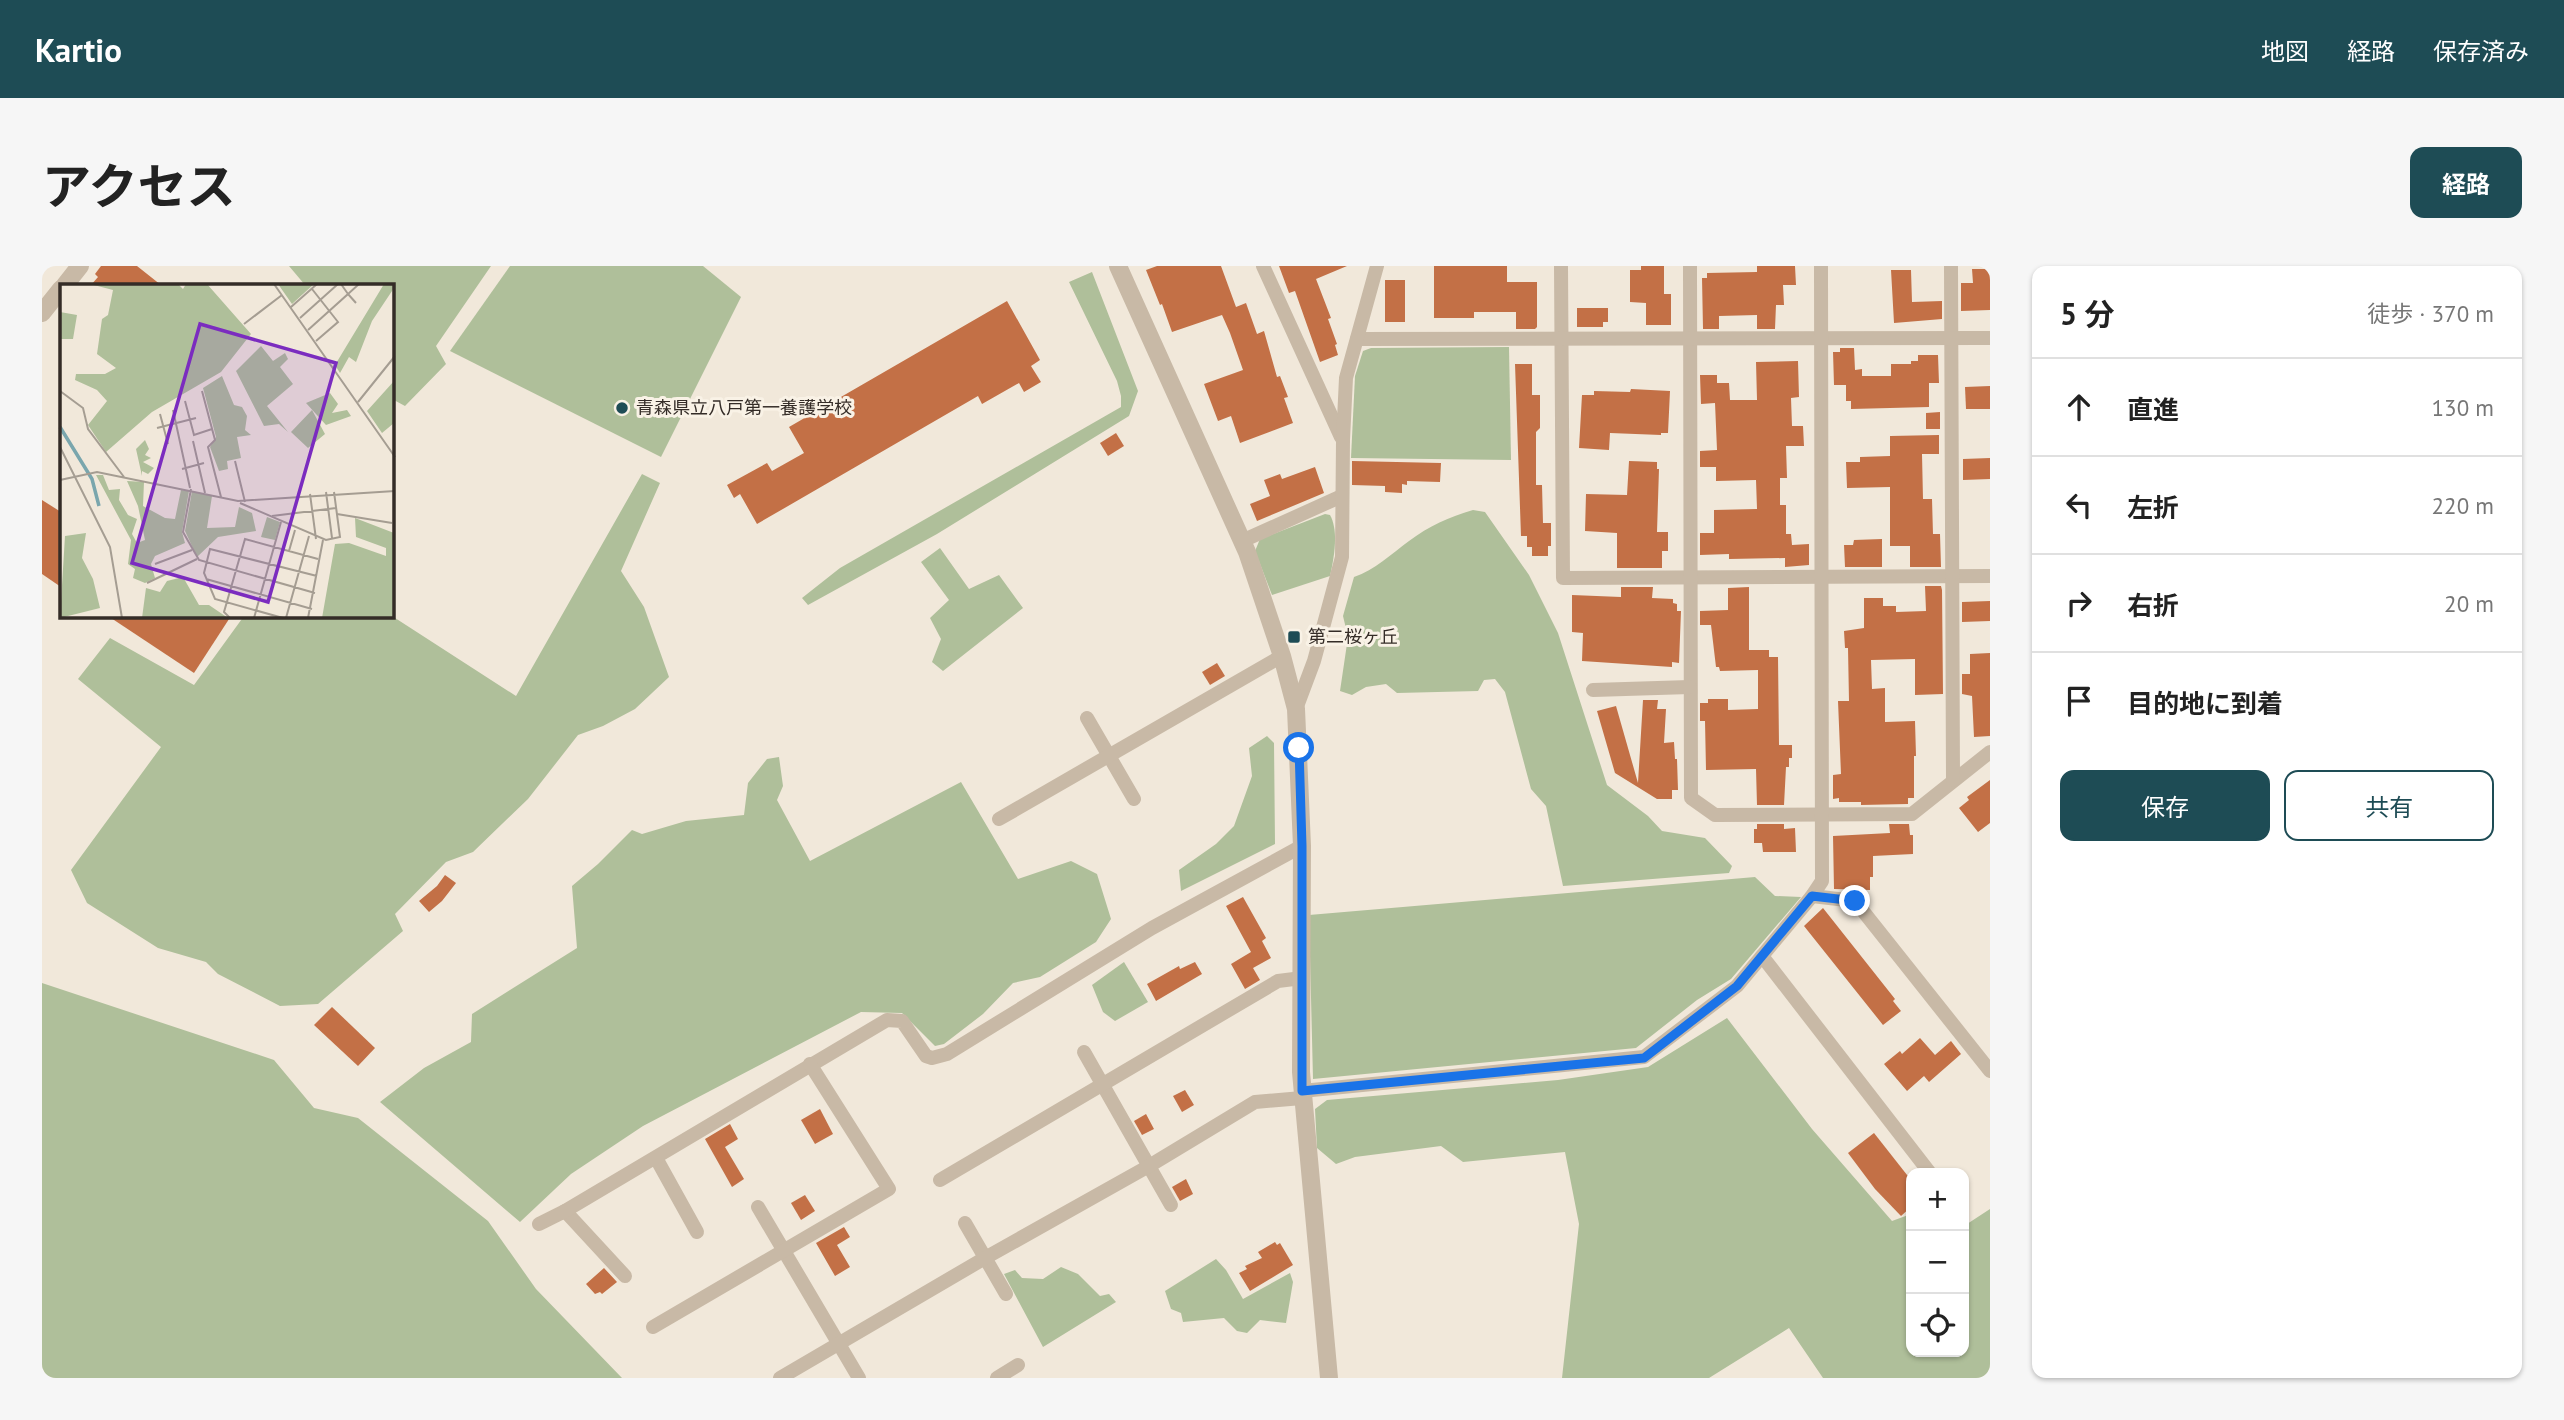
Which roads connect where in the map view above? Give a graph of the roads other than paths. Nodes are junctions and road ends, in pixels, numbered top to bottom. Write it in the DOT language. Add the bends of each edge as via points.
graph roads {
  1 [pos="80,266"];
  2 [pos="1118,266"];
  3 [pos="1263,266"];
  4 [pos="1377,266"];
  5 [pos="1561,266"];
  6 [pos="1690,266"];
  7 [pos="1821,266"];
  8 [pos="1951,266"];
  9 [pos="65,284"];
  10 [pos="60,291"];
  11 [pos="42,313"];
  12 [pos="1821,338"];
  13 [pos="1990,338"];
  14 [pos="1357,339"];
  15 [pos="1561,339"];
  16 [pos="1690,339"];
  17 [pos="1950,339"];
  18 [pos="1343,440"];
  19 [pos="1342,496"];
  20 [pos="1242,541"];
  21 [pos="1952,576"];
  22 [pos="1990,576"];
  23 [pos="1691,577"];
  24 [pos="1821,578"];
  25 [pos="1282,656"];
  26 [pos="1690,687"];
  27 [pos="1593,690"];
  28 [pos="1296,709"];
  29 [pos="1087,718"];
  30 [pos="1990,752"];
  31 [pos="1109,755"];
  32 [pos="1953,780"];
  33 [pos="1134,799"];
  34 [pos="1822,815"];
  35 [pos="999,818"];
  36 [pos="1302,846"];
  37 [pos="1812,896"];
  38 [pos="1762,956"];
  39 [pos="1302,978"];
  40 [pos="1084,1052"];
  41 [pos="810,1064"];
  42 [pos="1990,1071"];
  43 [pos="1102,1085"];
  44 [pos="1302,1094"];
  45 [pos="656,1158"];
  46 [pos="1149,1166"];
  47 [pos="1926,1168"];
  48 [pos="940,1180"];
  49 [pos="1171,1205"];
  50 [pos="758,1207"];
  51 [pos="565,1211"];
  52 [pos="965,1223"];
  53 [pos="539,1224"];
  54 [pos="697,1232"];
  55 [pos="784,1251"];
  56 [pos="985,1258"];
  57 [pos="625,1276"];
  58 [pos="1006,1294"];
  59 [pos="653,1327"];
  60 [pos="839,1343"];
  61 [pos="1018,1365"];
  62 [pos="780,1378"];
  63 [pos="859,1378"];
  64 [pos="997,1378"];
  65 [pos="1329,1378"];
  1 -- 9 [label="street"];
  2 -- 20 [label="street"];
  3 -- 18 [label="street"];
  4 -- 14 [label="street"];
  5 -- 15 [label="street"];
  6 -- 16 [label="street"];
  7 -- 12 [label="street"];
  8 -- 17 [label="street"];
  10 -- 11 [label="street"];
  12 -- 16 [label="street"];
  12 -- 17 [label="street"];
  12 -- 24 [label="street"];
  13 -- 17 [label="street"];
  14 -- 15 [label="street"];
  14 -- 18 [label="street" via="1346,378"];
  15 -- 16 [label="street"];
  15 -- 23 [label="street" via="1563,578"];
  16 -- 23 [label="street"];
  17 -- 21 [label="street"];
  18 -- 19 [label="street"];
  19 -- 20 [label="street"];
  19 -- 28 [label="street" via="1342,557"];
  20 -- 25 [label="street"];
  21 -- 22 [label="street"];
  21 -- 24 [label="street"];
  21 -- 32 [label="street"];
  23 -- 24 [label="street"];
  23 -- 26 [label="street"];
  24 -- 34 [label="street"];
  25 -- 28 [label="street"];
  25 -- 31 [label="street"];
  26 -- 27 [label="street"];
  26 -- 34 [label="street" via="1691,798 1715,815"];
  28 -- 36 [label="street"];
  29 -- 31 [label="street"];
  30 -- 32 [label="street"];
  31 -- 33 [label="street"];
  31 -- 35 [label="street"];
  32 -- 34 [label="street" via="1912,814"];
  34 -- 37 [label="street" via="1822,881"];
  36 -- 39 [label="street"];
  36 -- 41 [label="street" via="1152,928 947,1054 926,1056 902,1021 887,1020"];
  37 -- 38 [label="street"];
  37 -- 42 [label="street" via="1855,901"];
  38 -- 44 [label="street" via="1737,986 1644,1058"];
  38 -- 47 [label="street"];
  39 -- 43 [label="street" via="1278,981"];
  39 -- 44 [label="street"];
  40 -- 43 [label="street"];
  41 -- 45 [label="street"];
  41 -- 55 [label="street" via="889,1189"];
  43 -- 46 [label="street"];
  43 -- 48 [label="street"];
  44 -- 46 [label="street" via="1255,1102"];
  44 -- 65 [label="street"];
  45 -- 51 [label="street"];
  45 -- 54 [label="street"];
  46 -- 49 [label="street"];
  46 -- 56 [label="street"];
  50 -- 55 [label="street"];
  51 -- 53 [label="street"];
  51 -- 57 [label="street"];
  52 -- 56 [label="street"];
  55 -- 59 [label="street"];
  55 -- 60 [label="street"];
  56 -- 58 [label="street"];
  56 -- 60 [label="street"];
  60 -- 62 [label="street"];
  60 -- 63 [label="street"];
  61 -- 64 [label="street"];
}
